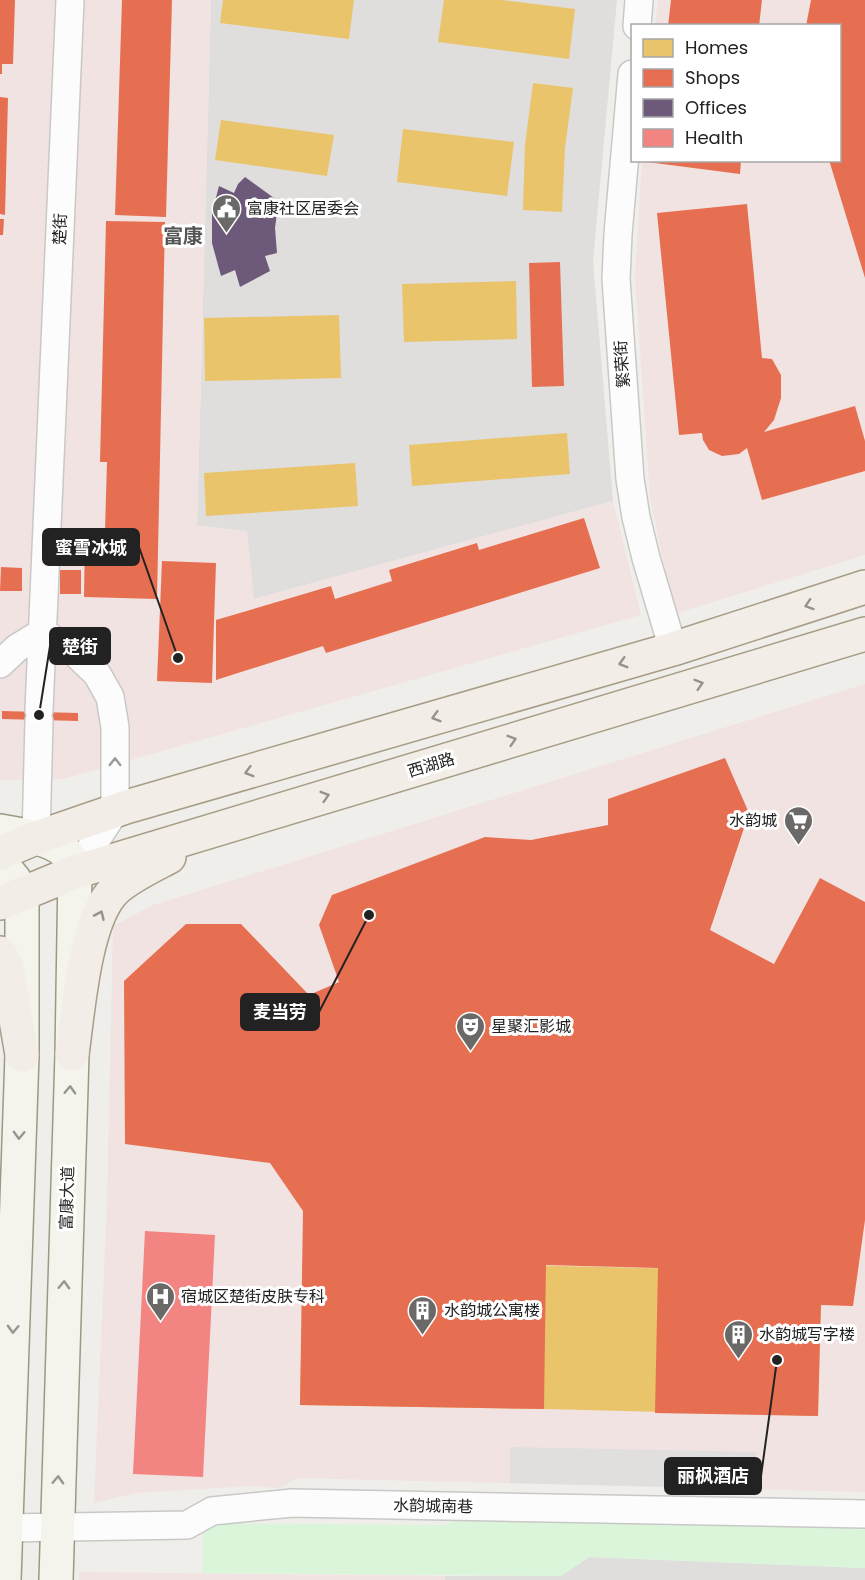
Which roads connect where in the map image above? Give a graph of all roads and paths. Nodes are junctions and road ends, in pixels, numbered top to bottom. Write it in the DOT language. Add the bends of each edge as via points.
graph roads {
  1 [pos="70,0"];
  2 [pos="639,0"];
  3 [pos="637,24"];
  4 [pos="631,95"];
  5 [pos="865,587"];
  6 [pos="43,632"];
  7 [pos="865,634"];
  8 [pos="673,649"];
  9 [pos="0,664"];
  10 [pos="115,810"];
  11 [pos="245,820"];
  12 [pos="0,831"];
  13 [pos="36,838"];
  14 [pos="0,853"];
  15 [pos="0,864"];
  16 [pos="75,872"];
  17 [pos="11,898"];
  18 [pos="0,953"];
  19 [pos="72,1054"];
  20 [pos="22,1055"];
  21 [pos="865,1514"];
  22 [pos="57,1527"];
  23 [pos="6,1528"];
  24 [pos="4,1580"];
  25 [pos="56,1580"];
  1 -- 6 [label="street, 楚街"];
  2 -- 3 [label="street"];
  4 -- 8 [label="street, 繁荣街" via="616,279 630,479 646,558"];
  5 -- 8 [label="main road, one-way"];
  6 -- 9 [label="street"];
  10 -- 6 [label="street, one-way" via="115,727 110,697 98,674 73,651"];
  6 -- 13 [label="street, 楚街"];
  11 -- 7 [label="main road, 西湖路, one-way"];
  8 -- 10 [label="main road, one-way"];
  10 -- 13 [label="main road"];
  10 -- 16 [label="street"];
  11 -- 16 [label="main road, 西湖路"];
  19 -- 11 [label="main road, one-way" via="92,934 111,894 153,865"];
  12 -- 13 [label="street"];
  13 -- 14 [label="main road"];
  13 -- 16 [label="street" via="65,851"];
  15 -- 17 [label="street" via="17,882"];
  16 -- 17 [label="main road, 西湖路"];
  16 -- 19 [label="street, 富康大道"];
  17 -- 20 [label="street"];
  18 -- 20 [label="main road"];
  22 -- 19 [label="street, 富康大道, one-way"];
  20 -- 23 [label="street, one-way"];
  21 -- 22 [label="street, 水韵城南巷" via="292,1503 212,1510 187,1525"];
  22 -- 23 [label="street, 水韵城南巷"];
  22 -- 25 [label="street, 富康大道"];
  23 -- 24 [label="street"];
}
